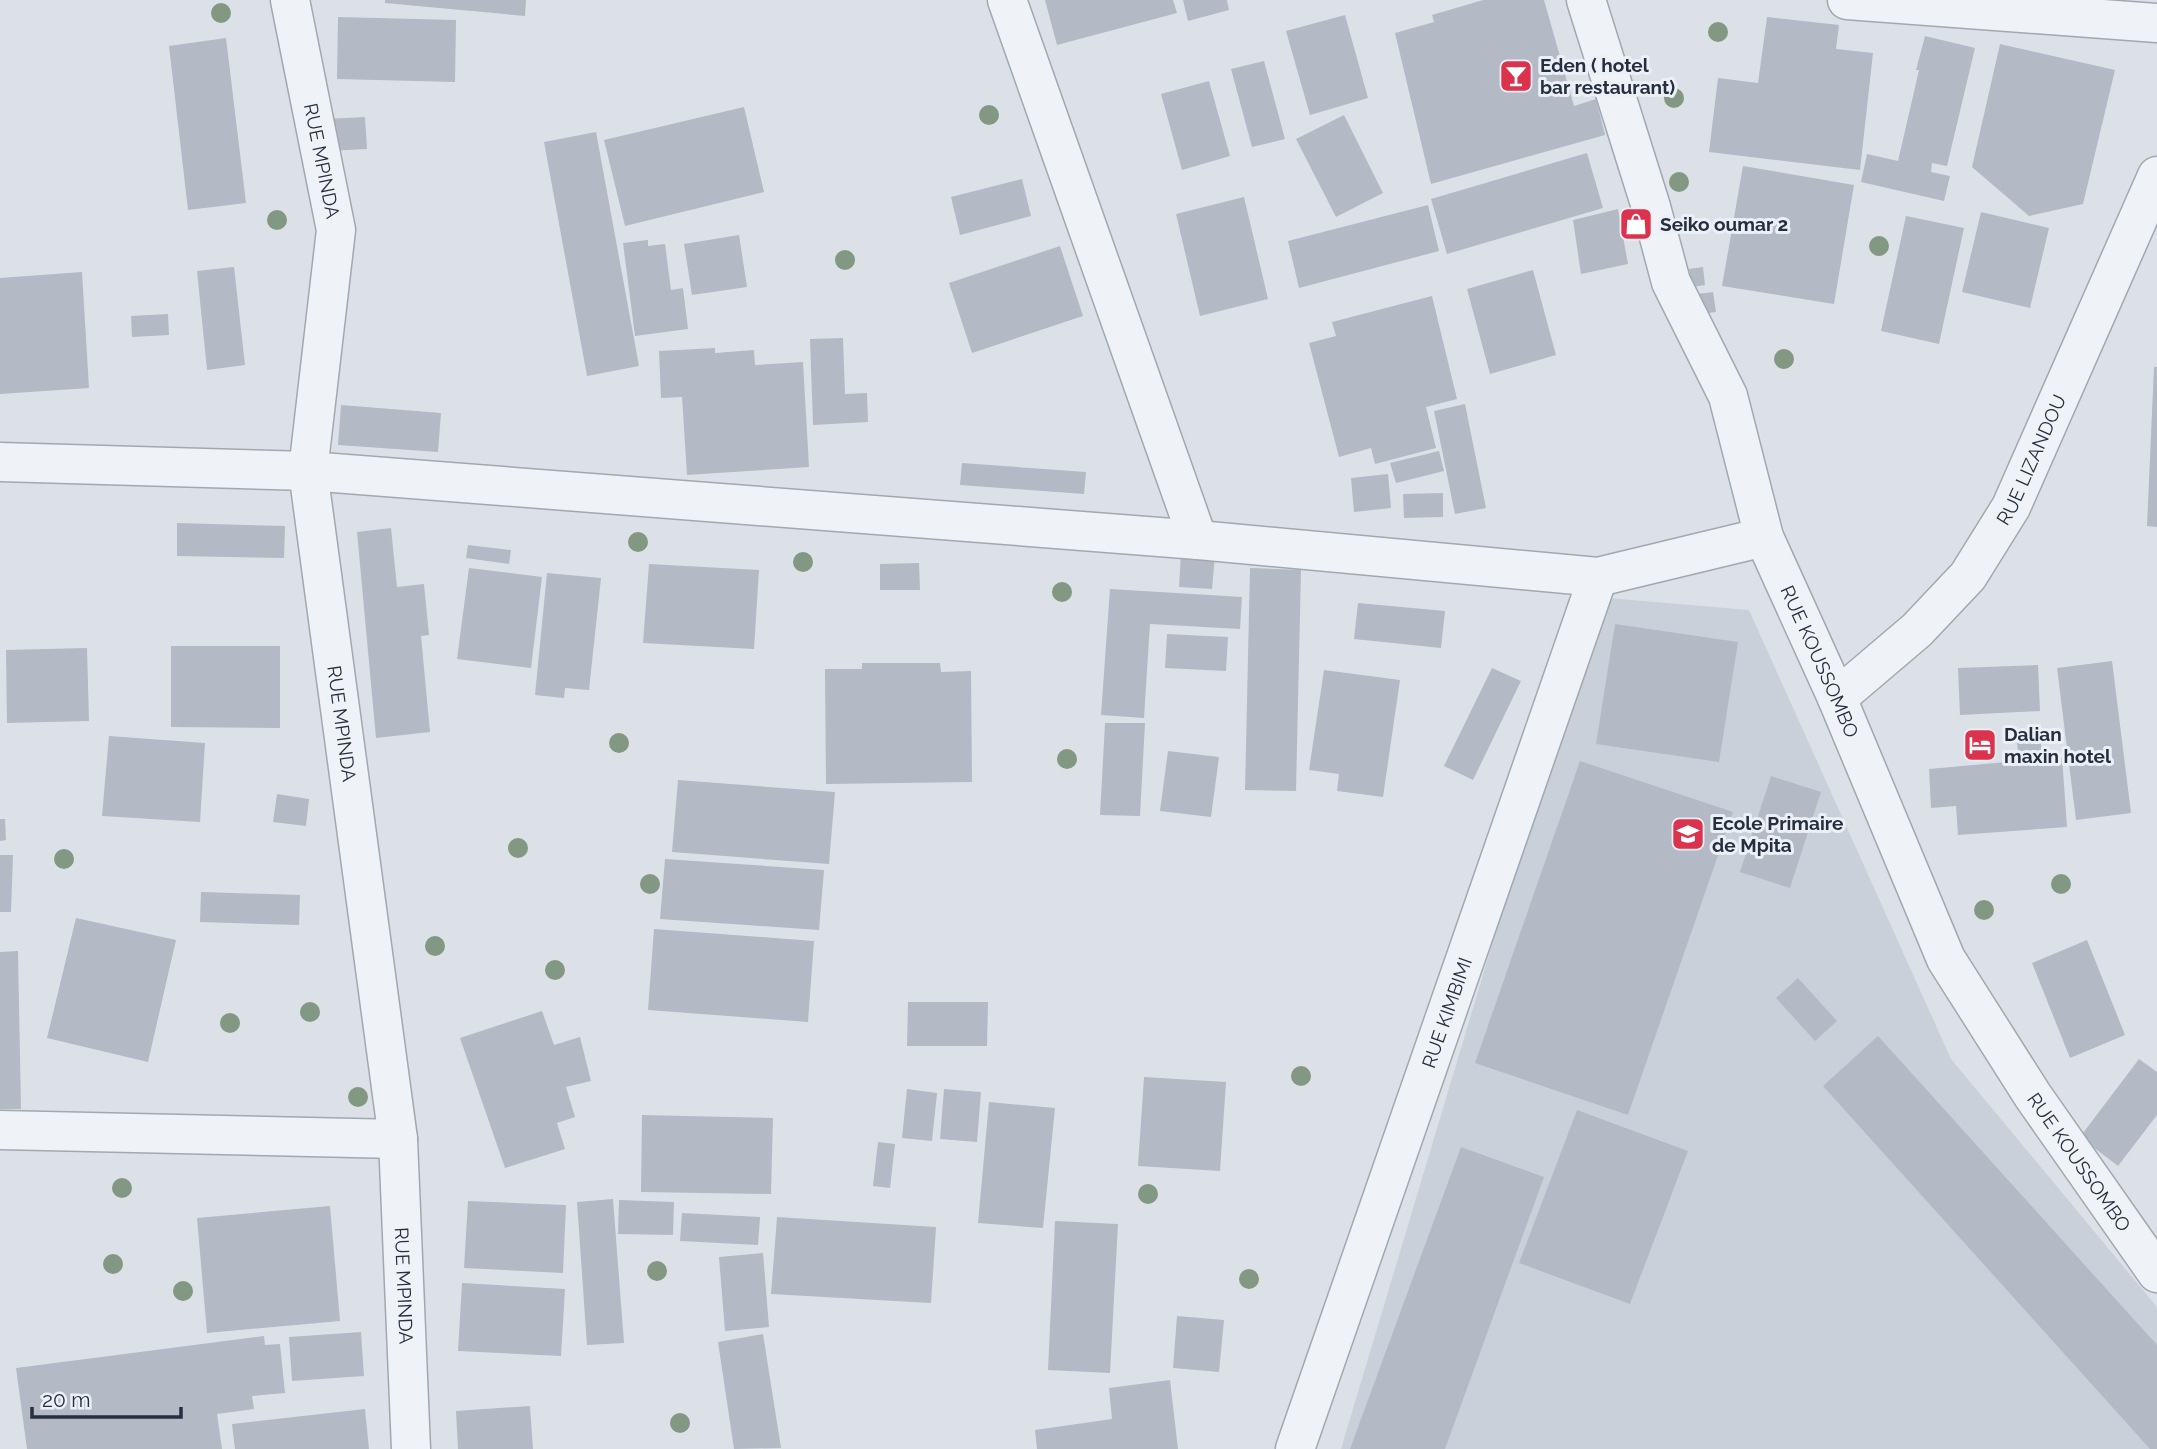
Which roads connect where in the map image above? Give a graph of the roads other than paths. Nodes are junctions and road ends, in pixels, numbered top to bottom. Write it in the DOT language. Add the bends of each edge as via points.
graph roads {
  1 [pos="290,0"];
  2 [pos="1007,0"];
  3 [pos="1586,0"];
  4 [pos="1847,0"];
  5 [pos="2157,23"];
  6 [pos="2157,176"];
  7 [pos="0,462"];
  8 [pos="308,471"];
  9 [pos="1764,537"];
  10 [pos="1198,540"];
  11 [pos="1598,577"];
  12 [pos="1837,698"];
  13 [pos="0,1130"];
  14 [pos="398,1139"];
  15 [pos="2157,1273"];
  16 [pos="411,1449"];
  17 [pos="1295,1449"];
  1 -- 8 [label="street, RUE MPINDA" via="336,230"];
  2 -- 10 [label="street"];
  3 -- 9 [label="street, RUE KOUSSOMBO" via="1671,282 1728,396"];
  4 -- 5 [label="street"];
  6 -- 12 [label="street, RUE LIZANDOU" via="2011,507 1968,576 1917,630"];
  7 -- 8 [label="street"];
  8 -- 10 [label="street"];
  8 -- 14 [label="street, RUE MPINDA"];
  9 -- 11 [label="street"];
  9 -- 12 [label="street, RUE KOUSSOMBO"];
  10 -- 11 [label="street"];
  11 -- 17 [label="street, RUE KIMBIMI"];
  12 -- 15 [label="street, RUE KOUSSOMBO" via="1946,959 2033,1096"];
  13 -- 14 [label="street"];
  14 -- 16 [label="street, RUE MPINDA"];
}
